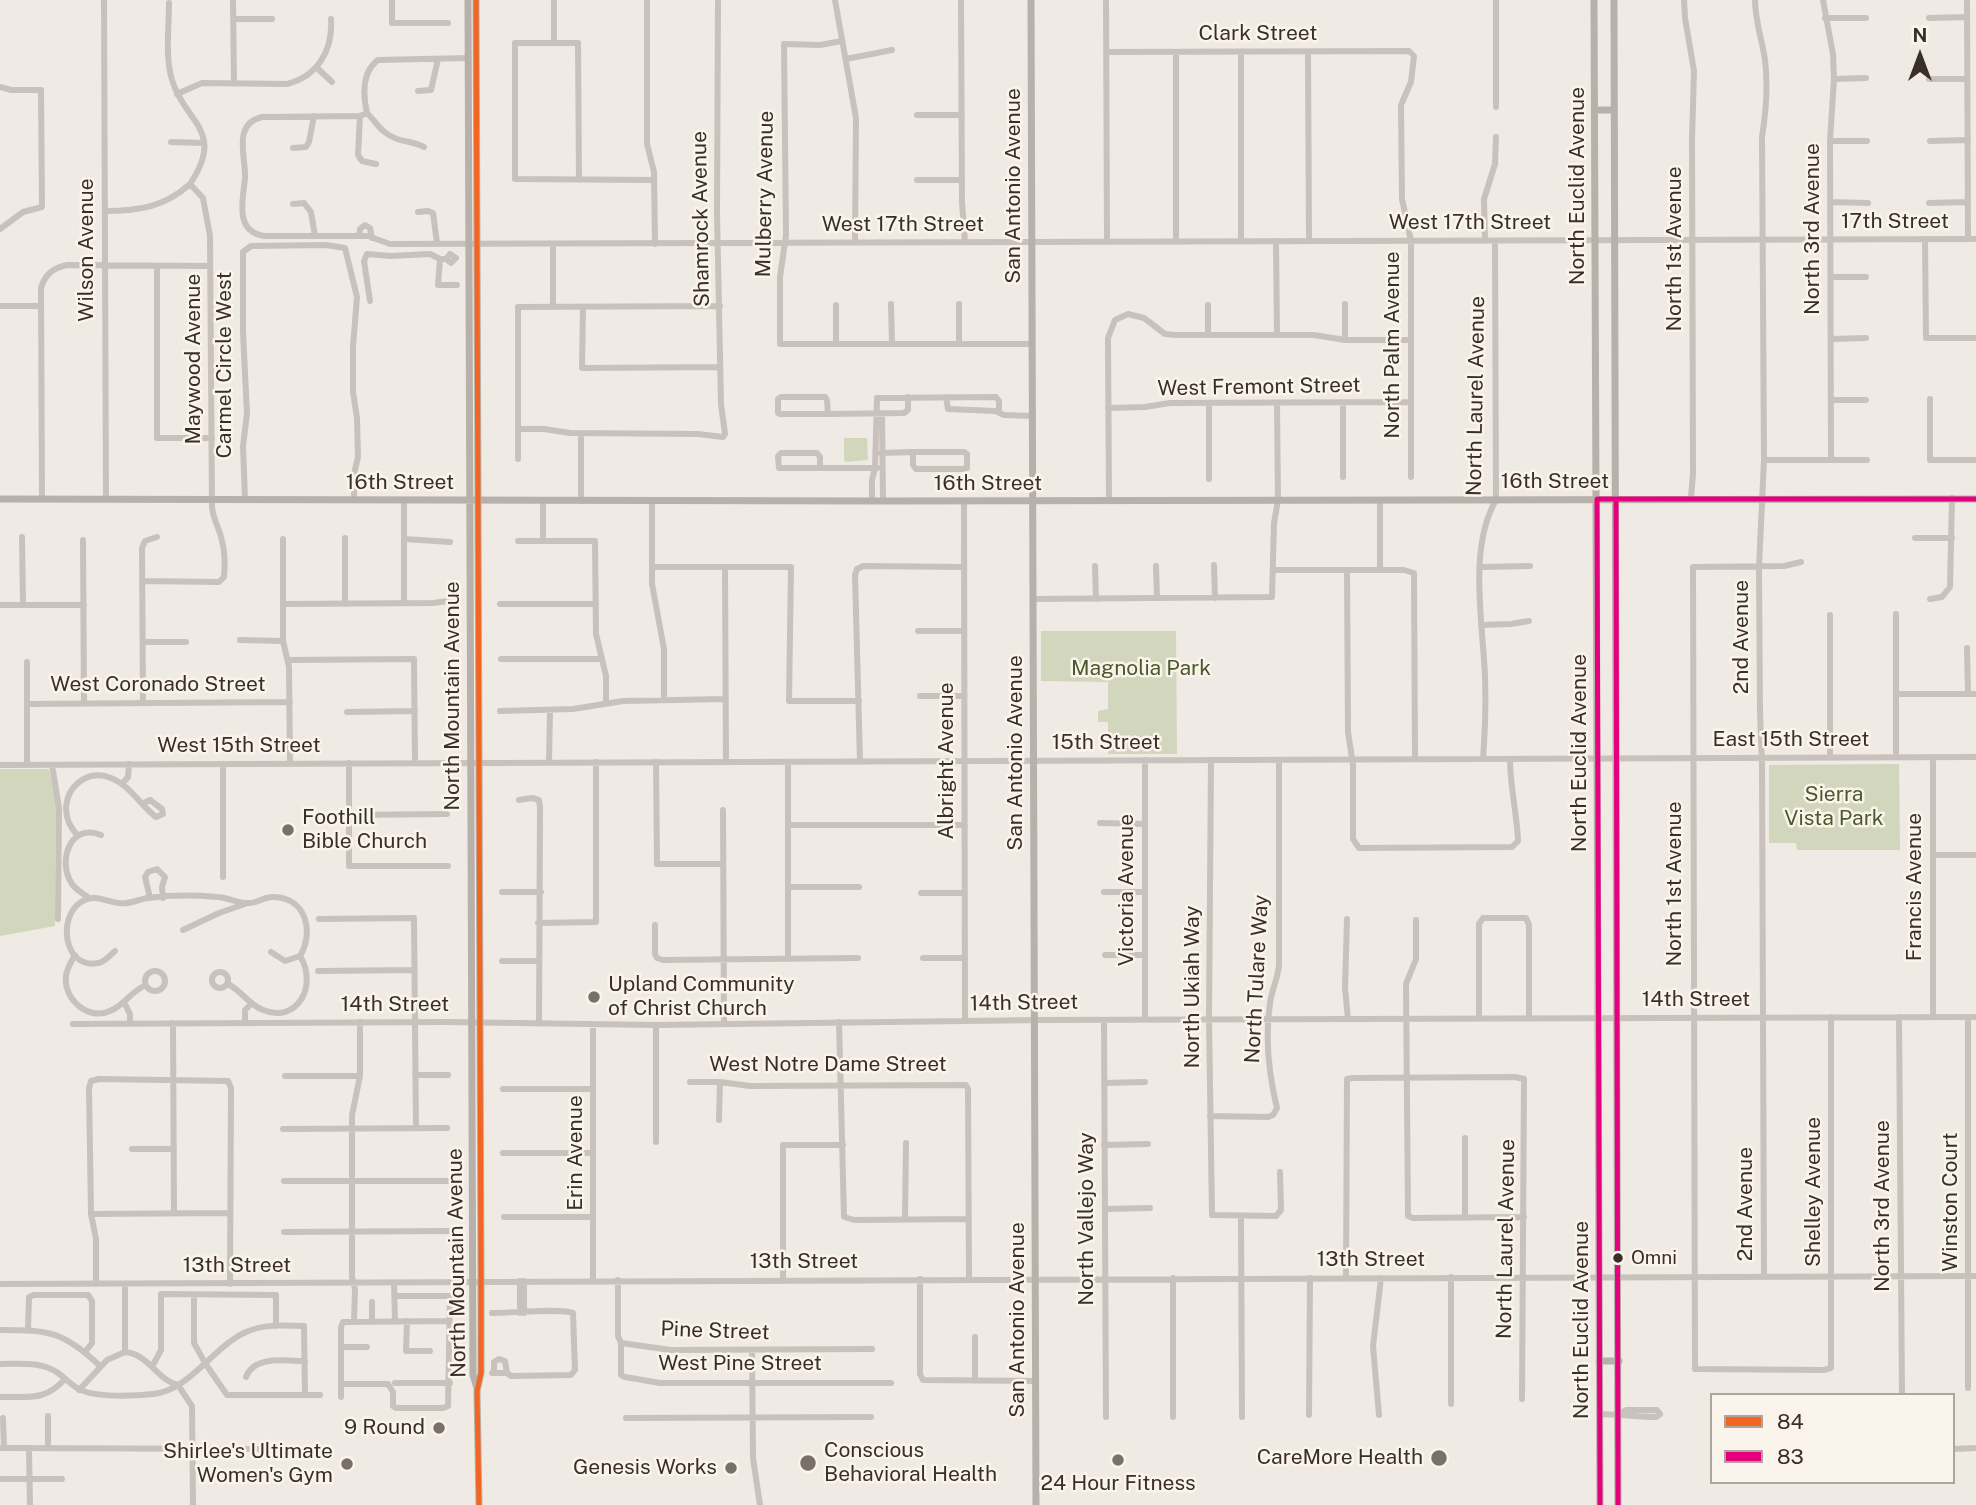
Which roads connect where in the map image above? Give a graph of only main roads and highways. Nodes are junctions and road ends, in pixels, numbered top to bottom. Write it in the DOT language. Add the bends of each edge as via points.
graph roads {
  1 [pos="468,0"];
  2 [pos="476,0"];
  3 [pos="1031,0"];
  4 [pos="1594,0"];
  5 [pos="1614,0"];
  6 [pos="1595,110"];
  7 [pos="1614,110"];
  8 [pos="473,244"];
  9 [pos="1596,363"];
  10 [pos="1615,363"];
  11 [pos="0,499"];
  12 [pos="1597,499"];
  13 [pos="1616,499"];
  14 [pos="1976,499"];
  15 [pos="474,500"];
  16 [pos="1032,501"];
  17 [pos="1597,629"];
  18 [pos="1616,629"];
  19 [pos="1598,888"];
  20 [pos="1617,888"];
  21 [pos="1600,1361"];
  22 [pos="1619,1361"];
  23 [pos="1601,1478"];
  24 [pos="1618,1478"];
  25 [pos="479,1505"];
  26 [pos="1036,1505"];
  27 [pos="1601,1505"];
  28 [pos="1618,1505"];
  1 -- 8 [label="main road, North Mountain Avenue"];
  2 -- 8 [label="main road, North Mountain Avenue"];
  3 -- 16 [label="main road, San Antonio Avenue"];
  4 -- 6 [label="main road, North Euclid Avenue"];
  5 -- 7 [label="main road, North Euclid Avenue"];
  6 -- 7 [label="main road"];
  6 -- 9 [label="main road, North Euclid Avenue"];
  7 -- 10 [label="main road, North Euclid Avenue"];
  8 -- 15 [label="main road, North Mountain Avenue"];
  9 -- 10 [label="main road"];
  9 -- 12 [label="main road, North Euclid Avenue"];
  10 -- 13 [label="main road, North Euclid Avenue"];
  11 -- 15 [label="main road, 16th Street"];
  12 -- 13 [label="main road, 16th Street"];
  12 -- 16 [label="main road, 16th Street"];
  12 -- 17 [label="main road, North Euclid Avenue"];
  13 -- 14 [label="main road, 16th Street"];
  13 -- 18 [label="main road, North Euclid Avenue"];
  15 -- 16 [label="main road, 16th Street"];
  15 -- 25 [label="main road, North Mountain Avenue"];
  16 -- 26 [label="main road, San Antonio Avenue"];
  17 -- 18 [label="main road"];
  17 -- 19 [label="main road, North Euclid Avenue"];
  18 -- 20 [label="main road, North Euclid Avenue"];
  19 -- 20 [label="main road"];
  19 -- 21 [label="main road, North Euclid Avenue"];
  20 -- 22 [label="main road, North Euclid Avenue"];
  21 -- 22 [label="main road"];
  21 -- 23 [label="main road, North Euclid Avenue"];
  22 -- 24 [label="main road, North Euclid Avenue"];
  23 -- 24 [label="main road"];
  23 -- 27 [label="main road, North Euclid Avenue"];
  24 -- 28 [label="main road, North Euclid Avenue"];
}
